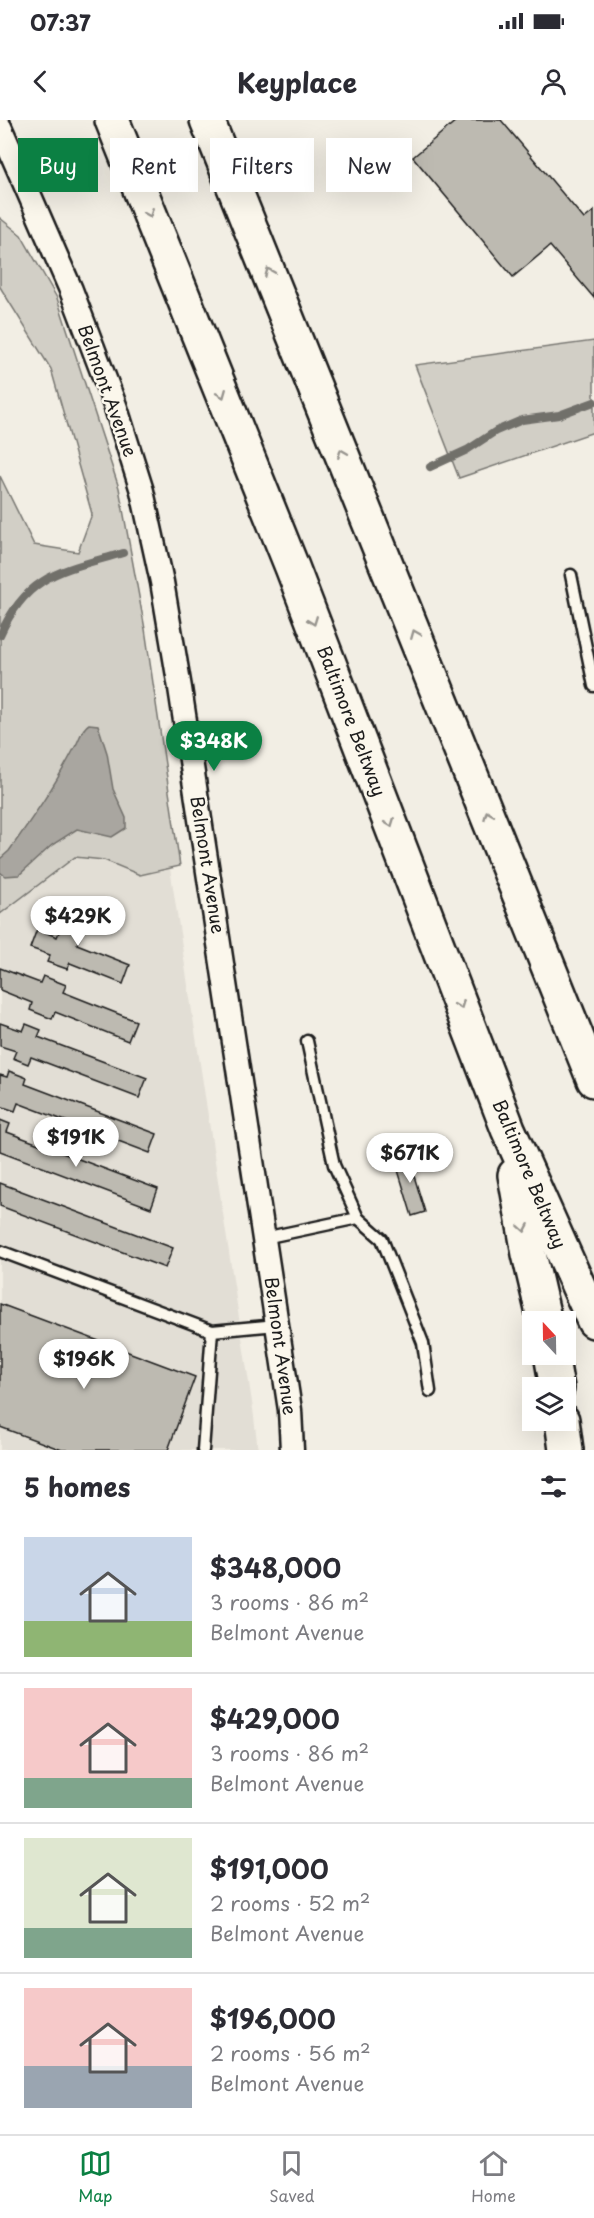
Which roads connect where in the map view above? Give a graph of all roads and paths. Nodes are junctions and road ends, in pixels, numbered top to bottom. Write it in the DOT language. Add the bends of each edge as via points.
graph roads {
  1 [pos="112,120"];
  2 [pos="207,120"];
  3 [pos="0,127"];
  4 [pos="6,158"];
  5 [pos="571,575"];
  6 [pos="594,686"];
  7 [pos="510,869"];
  8 [pos="594,1031"];
  9 [pos="307,1041"];
  10 [pos="594,1080"];
  11 [pos="508,1129"];
  12 [pos="358,1218"];
  13 [pos="264,1238"];
  14 [pos="0,1251"];
  15 [pos="542,1311"];
  16 [pos="594,1322"];
  17 [pos="277,1325"];
  18 [pos="212,1331"];
  19 [pos="430,1391"];
  20 [pos="563,1431"];
  21 [pos="203,1450"];
  22 [pos="292,1450"];
  23 [pos="566,1450"];
  1 -- 11 [label="highway, Baltimore Beltway, one-way" via="292,567"];
  7 -- 2 [label="highway, one-way"];
  3 -- 4 [label="street, Belmont Avenue"];
  4 -- 13 [label="street, Belmont Avenue" via="71,290 142,491 180,688"];
  5 -- 6 [label="lane"];
  7 -- 8 [label="highway"];
  7 -- 10 [label="highway"];
  9 -- 12 [label="lane" via="334,1165"];
  11 -- 15 [label="highway, one-way"];
  11 -- 16 [label="highway, Baltimore Beltway"];
  12 -- 13 [label="lane"];
  12 -- 19 [label="lane" via="382,1239 423,1343"];
  13 -- 17 [label="street, Belmont Avenue"];
  14 -- 18 [label="lane"];
  17 -- 18 [label="lane"];
  17 -- 22 [label="street, Belmont Avenue"];
  18 -- 21 [label="lane"];
  20 -- 23 [label="highway"];
}
